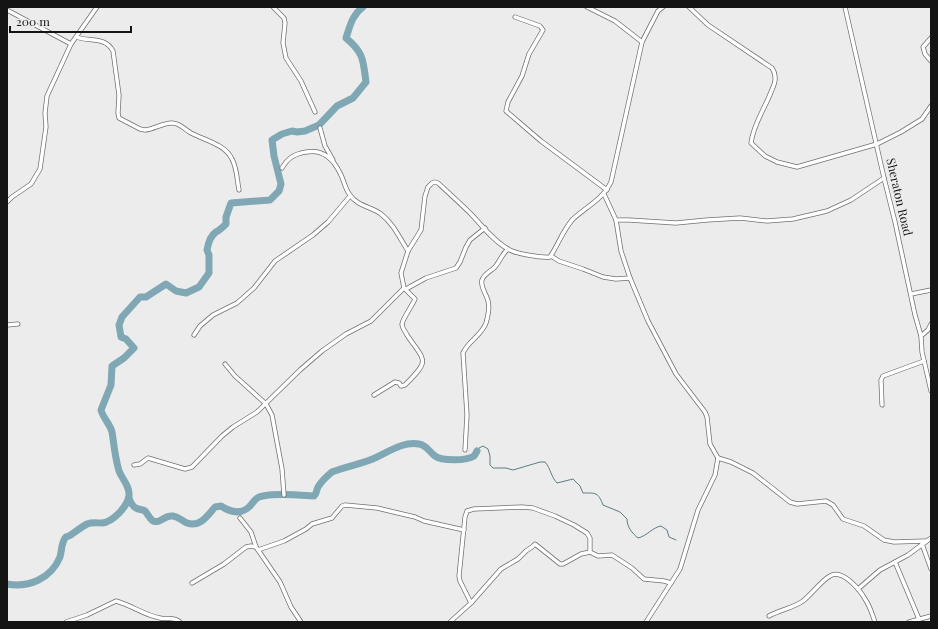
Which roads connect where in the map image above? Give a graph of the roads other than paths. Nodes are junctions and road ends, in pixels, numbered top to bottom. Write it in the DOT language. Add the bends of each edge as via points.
graph roads {
  1 [pos="97,7"];
  2 [pos="273,7"];
  3 [pos="587,7"];
  4 [pos="663,7"];
  5 [pos="689,7"];
  6 [pos="845,7"];
  7 [pos="7,10"];
  8 [pos="515,17"];
  9 [pos="76,37"];
  10 [pos="931,38"];
  11 [pos="642,42"];
  12 [pos="71,44"];
  13 [pos="931,60"];
  14 [pos="931,106"];
  15 [pos="315,112"];
  16 [pos="320,128"];
  17 [pos="877,144"];
  18 [pos="336,166"];
  19 [pos="282,168"];
  20 [pos="884,178"];
  21 [pos="239,190"];
  22 [pos="607,190"];
  23 [pos="604,194"];
  24 [pos="350,196"];
  25 [pos="7,202"];
  26 [pos="616,220"];
  27 [pos="485,228"];
  28 [pos="508,249"];
  29 [pos="408,251"];
  30 [pos="551,256"];
  31 [pos="630,278"];
  32 [pos="405,288"];
  33 [pos="931,290"];
  34 [pos="911,294"];
  35 [pos="18,324"];
  36 [pos="931,324"];
  37 [pos="7,325"];
  38 [pos="194,335"];
  39 [pos="921,336"];
  40 [pos="924,361"];
  41 [pos="225,364"];
  42 [pos="931,391"];
  43 [pos="374,395"];
  44 [pos="266,404"];
  45 [pos="882,405"];
  46 [pos="465,450"];
  47 [pos="718,458"];
  48 [pos="134,465"];
  49 [pos="284,495"];
  50 [pos="240,518"];
  51 [pos="464,530"];
  52 [pos="931,538"];
  53 [pos="926,541"];
  54 [pos="922,544"];
  55 [pos="257,548"];
  56 [pos="590,552"];
  57 [pos="895,562"];
  58 [pos="931,569"];
  59 [pos="192,583"];
  60 [pos="671,583"];
  61 [pos="858,589"];
  62 [pos="471,603"];
  63 [pos="769,616"];
  64 [pos="931,616"];
  65 [pos="919,619"];
  66 [pos="78,620"];
  67 [pos="66,622"];
  68 [pos="180,622"];
  69 [pos="301,622"];
  70 [pos="450,622"];
  71 [pos="646,622"];
  72 [pos="875,622"];
  73 [pos="909,622"];
  1 -- 9 [label="street"];
  2 -- 15 [label="street" via="284,18 283,43 286,58"];
  3 -- 11 [label="street" via="616,21"];
  4 -- 11 [label="street" via="658,11"];
  5 -- 17 [label="street" via="708,25 772,68 776,76 751,143 766,156 797,167"];
  6 -- 17 [label="street, Sheraton Road"];
  7 -- 12 [label="street"];
  8 -- 22 [label="street" via="540,26 543,30 529,54 506,111 541,141"];
  9 -- 12 [label="street"];
  9 -- 21 [label="street" via="104,41 111,47 119,95 118,113 122,120 145,130 169,123 179,124 218,146 232,159"];
  10 -- 13 [label="street" via="923,47"];
  11 -- 22 [label="street" via="614,171"];
  12 -- 25 [label="street" via="47,96 40,169 31,184"];
  14 -- 17 [label="street" via="922,119"];
  16 -- 18 [label="street" via="325,146"];
  17 -- 20 [label="street, Sheraton Road"];
  18 -- 19 [label="street" via="321,152 313,151 292,156"];
  18 -- 24 [label="street"];
  20 -- 26 [label="street" via="851,200 827,211 794,219 767,222 740,218 676,223"];
  20 -- 34 [label="street, Sheraton Road"];
  22 -- 23 [label="street"];
  23 -- 26 [label="street"];
  23 -- 30 [label="street" via="566,228"];
  24 -- 29 [label="street" via="386,218"];
  24 -- 38 [label="street" via="328,222 275,261 254,288 237,303 213,315"];
  26 -- 31 [label="street" via="620,246"];
  27 -- 28 [label="street"];
  27 -- 29 [label="street" via="438,183 432,183 425,196 421,230"];
  27 -- 32 [label="street" via="470,240 456,268"];
  28 -- 30 [label="street" via="549,258"];
  28 -- 46 [label="street" via="482,281 488,302 487,320 463,353 467,415"];
  29 -- 32 [label="street" via="401,272"];
  30 -- 31 [label="street" via="603,278"];
  31 -- 47 [label="street" via="646,317 671,365 707,416 710,444"];
  32 -- 43 [label="street" via="415,299 403,321 403,329 421,353 423,363 405,385 395,382"];
  32 -- 44 [label="street" via="371,321 322,351"];
  33 -- 34 [label="street"];
  34 -- 39 [label="street, Sheraton Road"];
  35 -- 37 [label="street"];
  36 -- 39 [label="street"];
  39 -- 40 [label="street, Sheraton Road"];
  40 -- 42 [label="street, Sheraton Road"];
  40 -- 45 [label="street" via="882,376"];
  41 -- 44 [label="street"];
  44 -- 48 [label="street" via="222,436 192,467 185,469 148,458"];
  44 -- 49 [label="street" via="275,428"];
  47 -- 53 [label="street" via="753,473 790,502 830,502 843,519 864,526 884,540"];
  47 -- 60 [label="street" via="715,475 698,510 680,569"];
  50 -- 55 [label="street" via="251,532"];
  51 -- 55 [label="street" via="377,508 345,505 332,518 312,524 284,541"];
  51 -- 56 [label="street" via="465,513 474,509 532,508 582,530 590,538"];
  51 -- 62 [label="street" via="459,576"];
  52 -- 53 [label="street"];
  53 -- 54 [label="street"];
  54 -- 57 [label="street"];
  54 -- 58 [label="street"];
  55 -- 59 [label="street" via="246,547"];
  55 -- 69 [label="street" via="280,582"];
  56 -- 60 [label="street" via="598,556 614,556 644,579"];
  56 -- 62 [label="street" via="562,564 535,544 518,559 501,569"];
  57 -- 61 [label="street" via="880,570"];
  57 -- 65 [label="street"];
  60 -- 71 [label="street"];
  61 -- 63 [label="street" via="843,575 831,575 797,605"];
  61 -- 72 [label="street"];
  62 -- 70 [label="street"];
  64 -- 65 [label="street"];
  65 -- 73 [label="street"];
  66 -- 67 [label="street"];
  66 -- 68 [label="street" via="116,601 161,619 174,618"];
}
